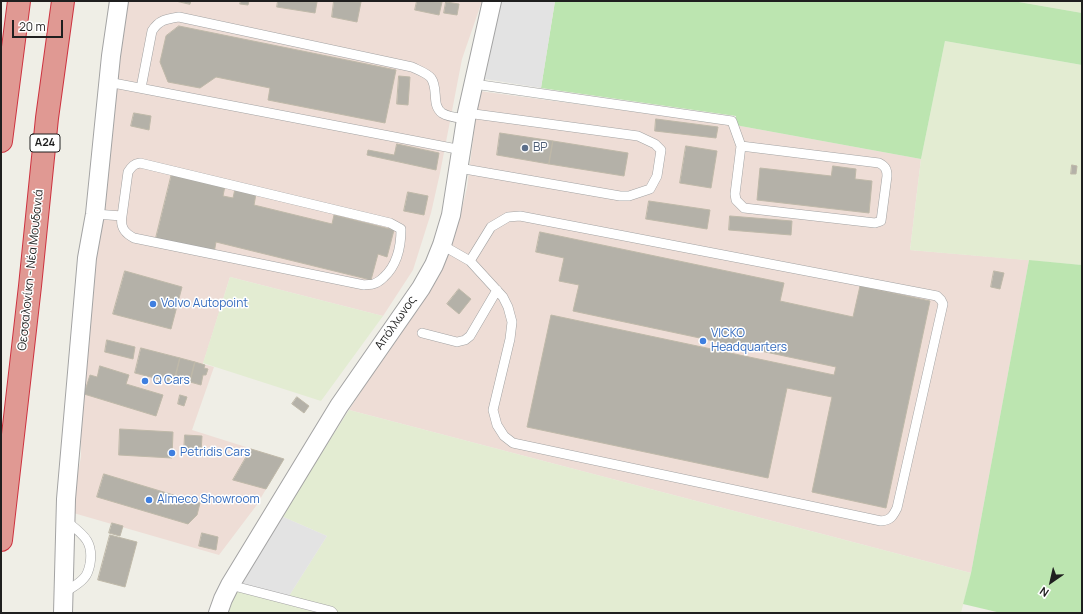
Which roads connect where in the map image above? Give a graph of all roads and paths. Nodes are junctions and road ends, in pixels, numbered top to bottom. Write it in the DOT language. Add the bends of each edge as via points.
graph roads {
  1 [pos="19,1"];
  2 [pos="63,1"];
  3 [pos="119,1"];
  4 [pos="492,1"];
  5 [pos="108,82"];
  6 [pos="474,84"];
  7 [pos="141,88"];
  8 [pos="467,116"];
  9 [pos="1,141"];
  10 [pos="741,146"];
  11 [pos="462,150"];
  12 [pos="459,168"];
  13 [pos="95,214"];
  14 [pos="122,216"];
  15 [pos="442,246"];
  16 [pos="470,261"];
  17 [pos="497,290"];
  18 [pos="422,333"];
  19 [pos="65,520"];
  20 [pos="1,540"];
  21 [pos="230,584"];
  22 [pos="64,593"];
  23 [pos="63,613"];
  24 [pos="218,613"];
  25 [pos="333,613"];
  1 -- 9 [label="highway"];
  2 -- 20 [label="highway, Θεσσαλονίκη - Νέα Μουδανιά / Α24" via="47,118"];
  3 -- 5 [label="street"];
  4 -- 6 [label="street, Απόλλωνος"];
  5 -- 7 [label="lane"];
  5 -- 13 [label="street"];
  6 -- 8 [label="street, Απόλλωνος"];
  6 -- 10 [label="lane" via="732,121"];
  7 -- 8 [label="lane" via="152,31 157,23 179,17 412,67 431,78 435,86 436,106 441,112"];
  7 -- 11 [label="lane"];
  8 -- 11 [label="street, Απόλλωνος"];
  8 -- 12 [label="lane" via="638,136 655,144 661,150 657,176 650,189 629,196 620,196"];
  10 -- 10 [label="lane" via="735,194 736,200 744,208 875,223 881,220 887,176 883,165"];
  11 -- 12 [label="street, Απόλλωνος"];
  12 -- 15 [label="street, Απόλλωνος" via="451,215"];
  13 -- 14 [label="lane"];
  13 -- 19 [label="street" via="87,258"];
  14 -- 14 [label="lane" via="123,228 134,238 364,285 374,284 390,271 399,252 401,235 401,229 390,223 140,163 135,163 128,172"];
  15 -- 16 [label="lane"];
  15 -- 21 [label="street, Απόλλωνος" via="420,288 339,406"];
  16 -- 17 [label="lane"];
  16 -- 17 [label="lane" via="490,227 508,216 520,216 937,296 943,304 897,508 888,520 881,521 514,443 504,436 497,425 493,410 512,322 503,296"];
  17 -- 18 [label="lane" via="470,336 465,340 457,342"];
  19 -- 22 [label="street"];
  19 -- 22 [label="lane" via="85,536 91,555 86,577"];
  21 -- 24 [label="street, Απόλλωνος"];
  21 -- 25 [label="lane"];
  22 -- 23 [label="street"];
}
